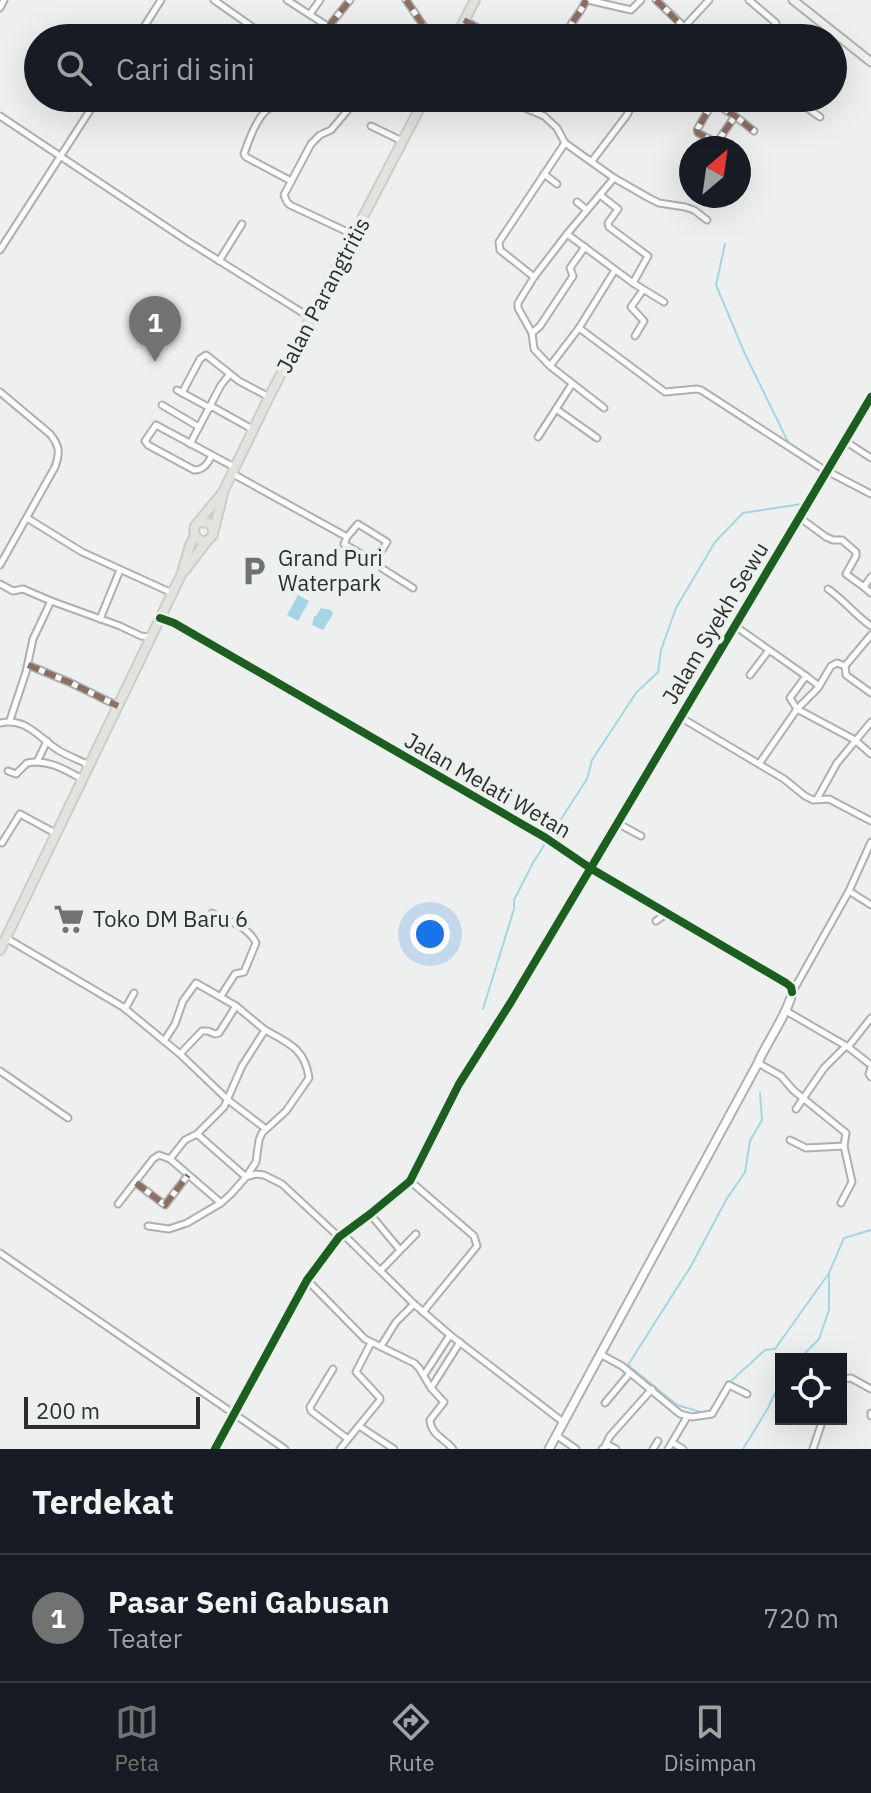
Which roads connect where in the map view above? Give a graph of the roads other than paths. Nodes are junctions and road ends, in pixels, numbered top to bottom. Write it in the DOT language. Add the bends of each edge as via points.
graph roads {
  1 [pos="4,0"];
  2 [pos="161,0"];
  3 [pos="214,0"];
  4 [pos="287,0"];
  5 [pos="320,0"];
  6 [pos="350,0"];
  7 [pos="406,0"];
  8 [pos="475,0"];
  9 [pos="587,0"];
  10 [pos="641,0"];
  11 [pos="656,0"];
  12 [pos="709,0"];
  13 [pos="749,0"];
  14 [pos="793,0"];
  15 [pos="0,8"];
  16 [pos="310,14"];
  17 [pos="464,20"];
  18 [pos="776,23"];
  19 [pos="146,24"];
  20 [pos="248,24"];
  21 [pos="326,24"];
  22 [pos="331,24"];
  23 [pos="422,24"];
  24 [pos="462,24"];
  25 [pos="471,24"];
  26 [pos="572,24"];
  27 [pos="680,24"];
  28 [pos="686,24"];
  29 [pos="823,24"];
  30 [pos="847,43"];
  31 [pos="871,62"];
  32 [pos="89,112"];
  33 [pos="265,112"];
  34 [pos="346,112"];
  35 [pos="418,112"];
  36 [pos="533,112"];
  37 [pos="628,112"];
  38 [pos="708,112"];
  39 [pos="729,112"];
  40 [pos="813,112"];
  41 [pos="0,116"];
  42 [pos="735,116"];
  43 [pos="820,117"];
  44 [pos="371,126"];
  45 [pos="754,131"];
  46 [pos="402,141"];
  47 [pos="565,143"];
  48 [pos="60,156"];
  49 [pos="592,161"];
  50 [pos="544,174"];
  51 [pos="614,178"];
  52 [pos="291,181"];
  53 [pos="557,184"];
  54 [pos="600,195"];
  55 [pos="577,202"];
  56 [pos="587,210"];
  57 [pos="707,220"];
  58 [pos="242,224"];
  59 [pos="567,234"];
  60 [pos="354,235"];
  61 [pos="585,247"];
  62 [pos="0,250"];
  63 [pos="219,261"];
  64 [pos="615,270"];
  65 [pos="534,277"];
  66 [pos="633,283"];
  67 [pos="643,290"];
  68 [pos="664,302"];
  69 [pos="311,318"];
  70 [pos="579,328"];
  71 [pos="532,333"];
  72 [pos="635,336"];
  73 [pos="550,366"];
  74 [pos="230,374"];
  75 [pos="572,384"];
  76 [pos="0,392"];
  77 [pos="269,397"];
  78 [pos="871,397"];
  79 [pos="162,405"];
  80 [pos="210,407"];
  81 [pos="604,408"];
  82 [pos="556,409"];
  83 [pos="199,427"];
  84 [pos="253,430"];
  85 [pos="538,437"];
  86 [pos="597,438"];
  87 [pos="845,441"];
  88 [pos="190,444"];
  89 [pos="212,455"];
  90 [pos="871,458"];
  91 [pos="234,470"];
  92 [pos="825,470"];
  93 [pos="223,492"];
  94 [pos="871,494"];
  95 [pos="799,517"];
  96 [pos="27,518"];
  97 [pos="200,522"];
  98 [pos="214,531"];
  99 [pos="195,536"];
  100 [pos="347,537"];
  101 [pos="207,541"];
  102 [pos="375,561"];
  103 [pos="0,565"];
  104 [pos="120,570"];
  105 [pos="182,573"];
  106 [pos="871,577"];
  107 [pos="0,584"];
  108 [pos="864,587"];
  109 [pos="413,588"];
  110 [pos="828,589"];
  111 [pos="172,593"];
  112 [pos="871,593"];
  113 [pos="51,601"];
  114 [pos="160,618"];
  115 [pos="100,619"];
  116 [pos="735,626"];
  117 [pos="871,626"];
  118 [pos="871,635"];
  119 [pos="151,637"];
  120 [pos="769,650"];
  121 [pos="28,665"];
  122 [pos="845,666"];
  123 [pos="750,675"];
  124 [pos="806,676"];
  125 [pos="819,686"];
  126 [pos="871,693"];
  127 [pos="118,706"];
  128 [pos="797,709"];
  129 [pos="680,717"];
  130 [pos="10,720"];
  131 [pos="871,722"];
  132 [pos="0,723"];
  133 [pos="855,740"];
  134 [pos="47,741"];
  135 [pos="871,754"];
  136 [pos="37,762"];
  137 [pos="759,764"];
  138 [pos="89,765"];
  139 [pos="8,771"];
  140 [pos="82,779"];
  141 [pos="817,799"];
  142 [pos="871,821"];
  143 [pos="617,823"];
  144 [pos="55,833"];
  145 [pos="641,836"];
  146 [pos="871,842"];
  147 [pos="2,843"];
  148 [pos="590,868"];
  149 [pos="849,891"];
  150 [pos="871,905"];
  151 [pos="212,913"];
  152 [pos="667,913"];
  153 [pos="656,921"];
  154 [pos="6,938"];
  155 [pos="0,950"];
  156 [pos="792,992"];
  157 [pos="134,993"];
  158 [pos="221,996"];
  159 [pos="236,1006"];
  160 [pos="125,1009"];
  161 [pos="786,1011"];
  162 [pos="871,1018"];
  163 [pos="265,1030"];
  164 [pos="164,1041"];
  165 [pos="847,1047"];
  166 [pos="180,1054"];
  167 [pos="758,1063"];
  168 [pos="871,1066"];
  169 [pos="0,1071"];
  170 [pos="871,1077"];
  171 [pos="803,1098"];
  172 [pos="228,1100"];
  173 [pos="796,1109"];
  174 [pos="68,1118"];
  175 [pos="266,1129"];
  176 [pos="197,1134"];
  177 [pos="790,1140"];
  178 [pos="844,1146"];
  179 [pos="170,1159"];
  180 [pos="188,1175"];
  181 [pos="246,1177"];
  182 [pos="410,1181"];
  183 [pos="136,1183"];
  184 [pos="221,1203"];
  185 [pos="841,1203"];
  186 [pos="118,1204"];
  187 [pos="370,1214"];
  188 [pos="148,1226"];
  189 [pos="416,1234"];
  190 [pos="341,1235"];
  191 [pos="400,1251"];
  192 [pos="0,1253"];
  193 [pos="381,1270"];
  194 [pos="307,1280"];
  195 [pos="414,1304"];
  196 [pos="423,1312"];
  197 [pos="450,1335"];
  198 [pos="460,1342"];
  199 [pos="371,1343"];
  200 [pos="381,1346"];
  201 [pos="600,1354"];
  202 [pos="333,1369"];
  203 [pos="630,1373"];
  204 [pos="424,1375"];
  205 [pos="847,1378"];
  206 [pos="431,1388"];
  207 [pos="652,1389"];
  208 [pos="871,1389"];
  209 [pos="747,1394"];
  210 [pos="605,1403"];
  211 [pos="233,1412"];
  212 [pos="687,1417"];
  213 [pos="563,1422"];
  214 [pos="821,1425"];
  215 [pos="359,1426"];
  216 [pos="556,1435"];
  217 [pos="348,1439"];
  218 [pos="658,1441"];
  219 [pos="671,1446"];
  220 [pos="388,1448"];
  221 [pos="604,1448"];
  222 [pos="215,1449"];
  223 [pos="285,1449"];
  224 [pos="340,1449"];
  225 [pos="453,1449"];
  226 [pos="549,1449"];
  227 [pos="576,1449"];
  228 [pos="616,1449"];
  229 [pos="653,1449"];
  230 [pos="683,1449"];
  231 [pos="813,1449"];
  1 -- 15 [label="street"];
  2 -- 19 [label="street"];
  3 -- 20 [label="street"];
  4 -- 16 [label="street"];
  5 -- 16 [label="street"];
  6 -- 22 [label="street"];
  7 -- 23 [label="street"];
  8 -- 17 [label="main road"];
  9 -- 10 [label="street" via="631,10"];
  9 -- 26 [label="street"];
  11 -- 27 [label="street"];
  12 -- 28 [label="street"];
  13 -- 18 [label="street"];
  14 -- 29 [label="main road"];
  16 -- 21 [label="street"];
  17 -- 24 [label="main road"];
  17 -- 25 [label="street"];
  30 -- 31 [label="main road"];
  32 -- 48 [label="street"];
  33 -- 52 [label="street" via="244,154"];
  34 -- 52 [label="street" via="311,144"];
  35 -- 46 [label="main road, Jalan Parangtritis"];
  36 -- 47 [label="street" via="551,122"];
  37 -- 49 [label="street"];
  38 -- 42 [label="street" via="697,132 713,141 722,138"];
  39 -- 42 [label="street"];
  40 -- 43 [label="street"];
  41 -- 48 [label="street"];
  42 -- 45 [label="street"];
  44 -- 46 [label="street"];
  46 -- 60 [label="main road, Jalan Parangtritis"];
  47 -- 49 [label="street"];
  47 -- 50 [label="street"];
  48 -- 62 [label="street"];
  48 -- 63 [label="street"];
  49 -- 51 [label="street"];
  50 -- 53 [label="street"];
  50 -- 65 [label="street" via="499,242 500,250"];
  51 -- 54 [label="street"];
  51 -- 57 [label="street" via="659,203 694,210"];
  52 -- 60 [label="street" via="284,195 287,202"];
  54 -- 56 [label="street"];
  54 -- 66 [label="street" via="618,209 609,227 648,256"];
  55 -- 56 [label="street"];
  56 -- 59 [label="street"];
  58 -- 63 [label="street"];
  59 -- 61 [label="street"];
  59 -- 65 [label="street"];
  60 -- 69 [label="main road, Jalan Parangtritis"];
  61 -- 64 [label="street"];
  61 -- 71 [label="street" via="570,268 573,276"];
  63 -- 69 [label="street"];
  64 -- 66 [label="street"];
  64 -- 70 [label="street"];
  65 -- 71 [label="street" via="518,303"];
  66 -- 67 [label="street"];
  67 -- 68 [label="street"];
  67 -- 72 [label="street" via="631,307 644,321"];
  69 -- 77 [label="main road, Jalan Parangtritis"];
  70 -- 73 [label="street"];
  70 -- 92 [label="street" via="665,392 701,390"];
  71 -- 73 [label="street" via="534,349"];
  73 -- 75 [label="street"];
  74 -- 77 [label="street"];
  74 -- 80 [label="street"];
  74 -- 80 [label="street" via="206,355 179,391"];
  75 -- 81 [label="street"];
  75 -- 82 [label="street"];
  76 -- 96 [label="street" via="50,434 60,450"];
  77 -- 84 [label="main road, Jalan Parangtritis"];
  78 -- 87 [label="street, Jalam Syekh Sewu"];
  79 -- 83 [label="street"];
  80 -- 83 [label="street"];
  80 -- 84 [label="street"];
  82 -- 85 [label="street"];
  82 -- 86 [label="street"];
  83 -- 88 [label="street"];
  84 -- 91 [label="main road, Jalan Parangtritis"];
  87 -- 90 [label="street"];
  87 -- 92 [label="street, Jalam Syekh Sewu"];
  88 -- 89 [label="street"];
  88 -- 89 [label="street" via="156,425 145,441 194,470 206,466"];
  89 -- 91 [label="street"];
  91 -- 93 [label="main road, Jalan Parangtritis"];
  91 -- 100 [label="street"];
  92 -- 94 [label="street"];
  92 -- 95 [label="street, Jalam Syekh Sewu"];
  93 -- 97 [label="main road, Jalan Parangtritis"];
  93 -- 98 [label="main road, Jalan Parangtritis"];
  95 -- 108 [label="street" via="856,552 846,573"];
  95 -- 116 [label="street, Jalam Syekh Sewu"];
  96 -- 103 [label="street"];
  96 -- 104 [label="street"];
  97 -- 98 [label="main road" via="209,523"];
  97 -- 99 [label="main road"];
  98 -- 101 [label="main road"];
  99 -- 101 [label="main road"];
  99 -- 105 [label="main road"];
  100 -- 102 [label="street" via="344,544"];
  100 -- 102 [label="street" via="358,524 387,540"];
  101 -- 105 [label="main road"];
  102 -- 109 [label="street"];
  104 -- 111 [label="street"];
  104 -- 115 [label="street"];
  105 -- 111 [label="main road"];
  106 -- 108 [label="street"];
  107 -- 113 [label="street"];
  108 -- 112 [label="street"];
  110 -- 117 [label="street"];
  111 -- 114 [label="main road"];
  113 -- 115 [label="street"];
  113 -- 121 [label="street" via="33,639"];
  114 -- 119 [label="main road"];
  114 -- 148 [label="street, Jalan Melati Wetan"];
  115 -- 119 [label="street"];
  116 -- 120 [label="street"];
  116 -- 129 [label="street, Jalam Syekh Sewu"];
  118 -- 122 [label="street"];
  119 -- 127 [label="main road"];
  120 -- 123 [label="street"];
  120 -- 124 [label="street"];
  121 -- 127 [label="street"];
  121 -- 130 [label="street"];
  122 -- 125 [label="street" via="833,664"];
  122 -- 126 [label="street" via="846,675"];
  124 -- 125 [label="street"];
  124 -- 128 [label="street" via="790,698"];
  125 -- 128 [label="street"];
  127 -- 138 [label="main road"];
  128 -- 133 [label="street"];
  128 -- 137 [label="street"];
  129 -- 137 [label="street"];
  129 -- 143 [label="street, Jalam Syekh Sewu"];
  130 -- 132 [label="street"];
  130 -- 134 [label="street"];
  131 -- 133 [label="street"];
  133 -- 135 [label="street"];
  133 -- 141 [label="street"];
  134 -- 136 [label="street"];
  134 -- 138 [label="street"];
  136 -- 139 [label="street" via="27,763 16,774"];
  136 -- 140 [label="street"];
  137 -- 141 [label="street"];
  138 -- 140 [label="main road"];
  140 -- 144 [label="main road"];
  141 -- 142 [label="street" via="829,799"];
  143 -- 145 [label="street"];
  143 -- 148 [label="street, Jalam Syekh Sewu"];
  144 -- 147 [label="street" via="20,814"];
  144 -- 154 [label="main road"];
  146 -- 149 [label="street"];
  148 -- 152 [label="street, Jalan Melati Wetan"];
  148 -- 182 [label="street, Jalam Syekh Sewu" via="459,1084"];
  149 -- 150 [label="street"];
  149 -- 156 [label="street"];
  151 -- 158 [label="street" via="247,931 256,943 244,972 235,974"];
  152 -- 153 [label="street"];
  152 -- 156 [label="street, Jalan Melati Wetan" via="786,983"];
  154 -- 155 [label="main road"];
  154 -- 160 [label="street"];
  156 -- 161 [label="street"];
  157 -- 160 [label="street"];
  158 -- 159 [label="street"];
  158 -- 164 [label="street" via="196,983"];
  159 -- 163 [label="street"];
  159 -- 166 [label="street" via="219,1033 202,1031"];
  160 -- 164 [label="street"];
  161 -- 165 [label="street"];
  161 -- 167 [label="street"];
  162 -- 165 [label="street"];
  163 -- 172 [label="street"];
  163 -- 175 [label="street" via="301,1054 309,1078"];
  164 -- 166 [label="street"];
  165 -- 168 [label="street"];
  165 -- 171 [label="street"];
  166 -- 172 [label="street"];
  167 -- 171 [label="street"];
  167 -- 201 [label="street"];
  168 -- 170 [label="street"];
  169 -- 174 [label="street"];
  171 -- 173 [label="street"];
  171 -- 178 [label="street" via="843,1130"];
  172 -- 175 [label="street"];
  172 -- 176 [label="street"];
  175 -- 181 [label="street"];
  176 -- 179 [label="street"];
  176 -- 181 [label="street"];
  177 -- 178 [label="street" via="806,1148"];
  178 -- 185 [label="street" via="852,1182"];
  179 -- 180 [label="street"];
  179 -- 183 [label="street" via="155,1157"];
  180 -- 183 [label="street" via="165,1205"];
  180 -- 184 [label="street"];
  181 -- 184 [label="street"];
  181 -- 190 [label="street" via="274,1179"];
  182 -- 187 [label="street"];
  182 -- 196 [label="street" via="477,1244"];
  183 -- 186 [label="street"];
  184 -- 188 [label="street" via="175,1228"];
  187 -- 190 [label="street"];
  187 -- 191 [label="street"];
  189 -- 191 [label="street"];
  190 -- 193 [label="street"];
  190 -- 194 [label="street"];
  191 -- 193 [label="street"];
  192 -- 211 [label="street"];
  193 -- 195 [label="street"];
  194 -- 199 [label="street"];
  194 -- 211 [label="street"];
  195 -- 196 [label="street"];
  195 -- 200 [label="street"];
  196 -- 197 [label="street"];
  197 -- 198 [label="street"];
  197 -- 204 [label="street"];
  198 -- 206 [label="street"];
  198 -- 213 [label="street"];
  199 -- 200 [label="street"];
  199 -- 215 [label="street" via="356,1372 380,1398"];
  200 -- 204 [label="street" via="414,1363"];
  201 -- 203 [label="street"];
  201 -- 213 [label="street"];
  202 -- 217 [label="street" via="310,1407"];
  203 -- 207 [label="street"];
  203 -- 210 [label="street"];
  204 -- 206 [label="street"];
  205 -- 208 [label="street"];
  206 -- 225 [label="street" via="444,1402 429,1423"];
  207 -- 212 [label="street"];
  207 -- 221 [label="street"];
  209 -- 212 [label="street" via="729,1385 712,1414"];
  211 -- 222 [label="street"];
  211 -- 223 [label="street"];
  212 -- 219 [label="street"];
  213 -- 216 [label="street"];
  214 -- 231 [label="street"];
  215 -- 217 [label="street"];
  215 -- 220 [label="street"];
  216 -- 226 [label="street"];
  216 -- 227 [label="street"];
  217 -- 224 [label="street"];
  218 -- 229 [label="street"];
  219 -- 230 [label="street"];
  221 -- 228 [label="street"];
}
